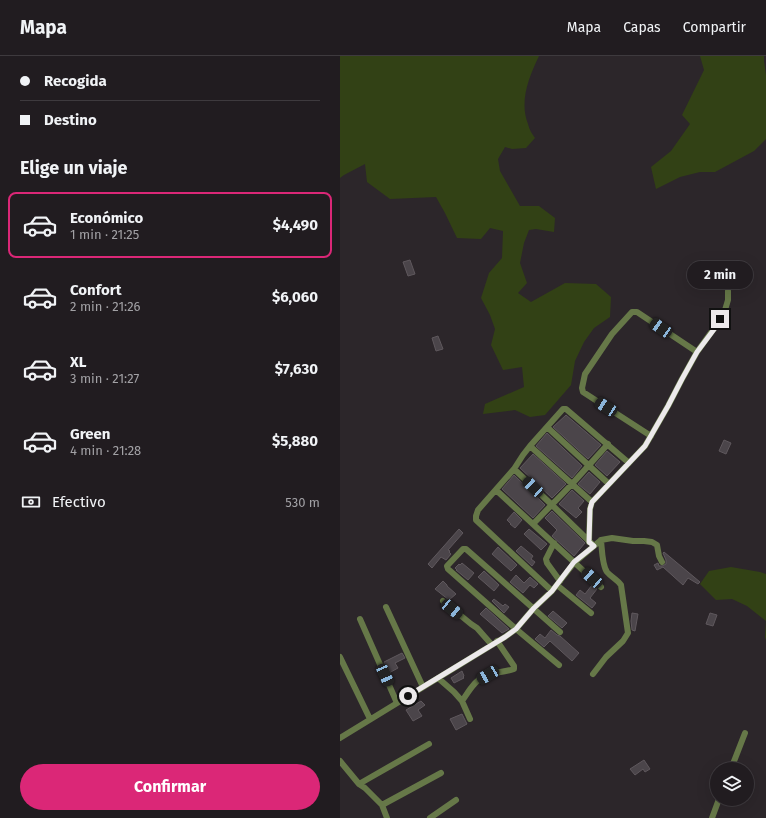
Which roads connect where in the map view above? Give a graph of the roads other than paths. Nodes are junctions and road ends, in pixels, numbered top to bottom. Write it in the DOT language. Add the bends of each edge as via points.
graph roads {
  1 [pos="728,292"];
  2 [pos="697,352"];
  3 [pos="547,427"];
  4 [pos="651,436"];
  5 [pos="608,444"];
  6 [pos="530,446"];
  7 [pos="629,463"];
  8 [pos="588,465"];
  9 [pos="514,469"];
  10 [pos="572,484"];
  11 [pos="609,484"];
  12 [pos="496,490"];
  13 [pos="592,502"];
  14 [pos="552,505"];
  15 [pos="533,524"];
  16 [pos="601,540"];
  17 [pos="554,543"];
  18 [pos="591,544"];
  19 [pos="574,562"];
  20 [pos="662,562"];
  21 [pos="558,583"];
  22 [pos="601,586"];
  23 [pos="552,591"];
  24 [pos="443,601"];
  25 [pos="386,607"];
  26 [pos="534,608"];
  27 [pos="591,613"];
  28 [pos="360,619"];
  29 [pos="516,629"];
  30 [pos="560,632"];
  31 [pos="494,643"];
  32 [pos="341,661"];
  33 [pos="559,664"];
  34 [pos="594,674"];
  35 [pos="438,678"];
  36 [pos="423,687"];
  37 [pos="462,701"];
  38 [pos="398,703"];
  39 [pos="370,719"];
  40 [pos="470,719"];
  41 [pos="340,729"];
  42 [pos="745,733"];
  43 [pos="342,737"];
  44 [pos="429,744"];
  45 [pos="340,761"];
  46 [pos="734,762"];
  47 [pos="441,773"];
  48 [pos="359,784"];
  49 [pos="456,800"];
  50 [pos="382,805"];
  51 [pos="716,806"];
  52 [pos="387,818"];
  53 [pos="430,818"];
  54 [pos="712,818"];
  1 -- 2 [label="street" via="725,310"];
  2 -- 4 [label="street"];
  2 -- 4 [label="street" via="637,312 632,312 612,334 585,374 583,392"];
  3 -- 5 [label="street" via="563,409 566,409"];
  3 -- 6 [label="street"];
  3 -- 8 [label="street"];
  4 -- 7 [label="street"];
  5 -- 7 [label="street"];
  5 -- 8 [label="street"];
  6 -- 9 [label="street"];
  6 -- 10 [label="street"];
  7 -- 11 [label="street"];
  8 -- 10 [label="street"];
  8 -- 11 [label="street"];
  9 -- 12 [label="street"];
  9 -- 14 [label="street"];
  10 -- 13 [label="street"];
  10 -- 14 [label="street"];
  11 -- 13 [label="street"];
  12 -- 15 [label="street"];
  12 -- 23 [label="street" via="478,510 476,520"];
  13 -- 18 [label="street"];
  14 -- 15 [label="street"];
  14 -- 18 [label="street"];
  15 -- 17 [label="street"];
  16 -- 18 [label="street"];
  16 -- 20 [label="street" via="612,538 652,542 657,545"];
  16 -- 34 [label="street" via="606,570 621,585 628,633"];
  17 -- 19 [label="street"];
  17 -- 21 [label="street" via="546,559"];
  18 -- 19 [label="street"];
  19 -- 21 [label="street"];
  19 -- 22 [label="street"];
  21 -- 23 [label="street"];
  21 -- 27 [label="street"];
  23 -- 26 [label="street"];
  24 -- 31 [label="street"];
  25 -- 36 [label="street"];
  26 -- 29 [label="street"];
  26 -- 29 [label="street" via="466,549 463,549 447,566"];
  26 -- 30 [label="street"];
  28 -- 38 [label="street"];
  29 -- 31 [label="street"];
  29 -- 33 [label="street"];
  31 -- 35 [label="street"];
  31 -- 37 [label="street" via="514,669 488,675 479,680"];
  32 -- 39 [label="street"];
  35 -- 36 [label="street"];
  35 -- 37 [label="street"];
  36 -- 38 [label="street"];
  37 -- 40 [label="street"];
  38 -- 39 [label="street"];
  39 -- 43 [label="street"];
  41 -- 43 [label="street"];
  42 -- 46 [label="street"];
  44 -- 48 [label="street"];
  45 -- 48 [label="street"];
  47 -- 50 [label="street"];
  48 -- 50 [label="street"];
  49 -- 53 [label="street"];
  50 -- 52 [label="street"];
  51 -- 54 [label="street"];
}
